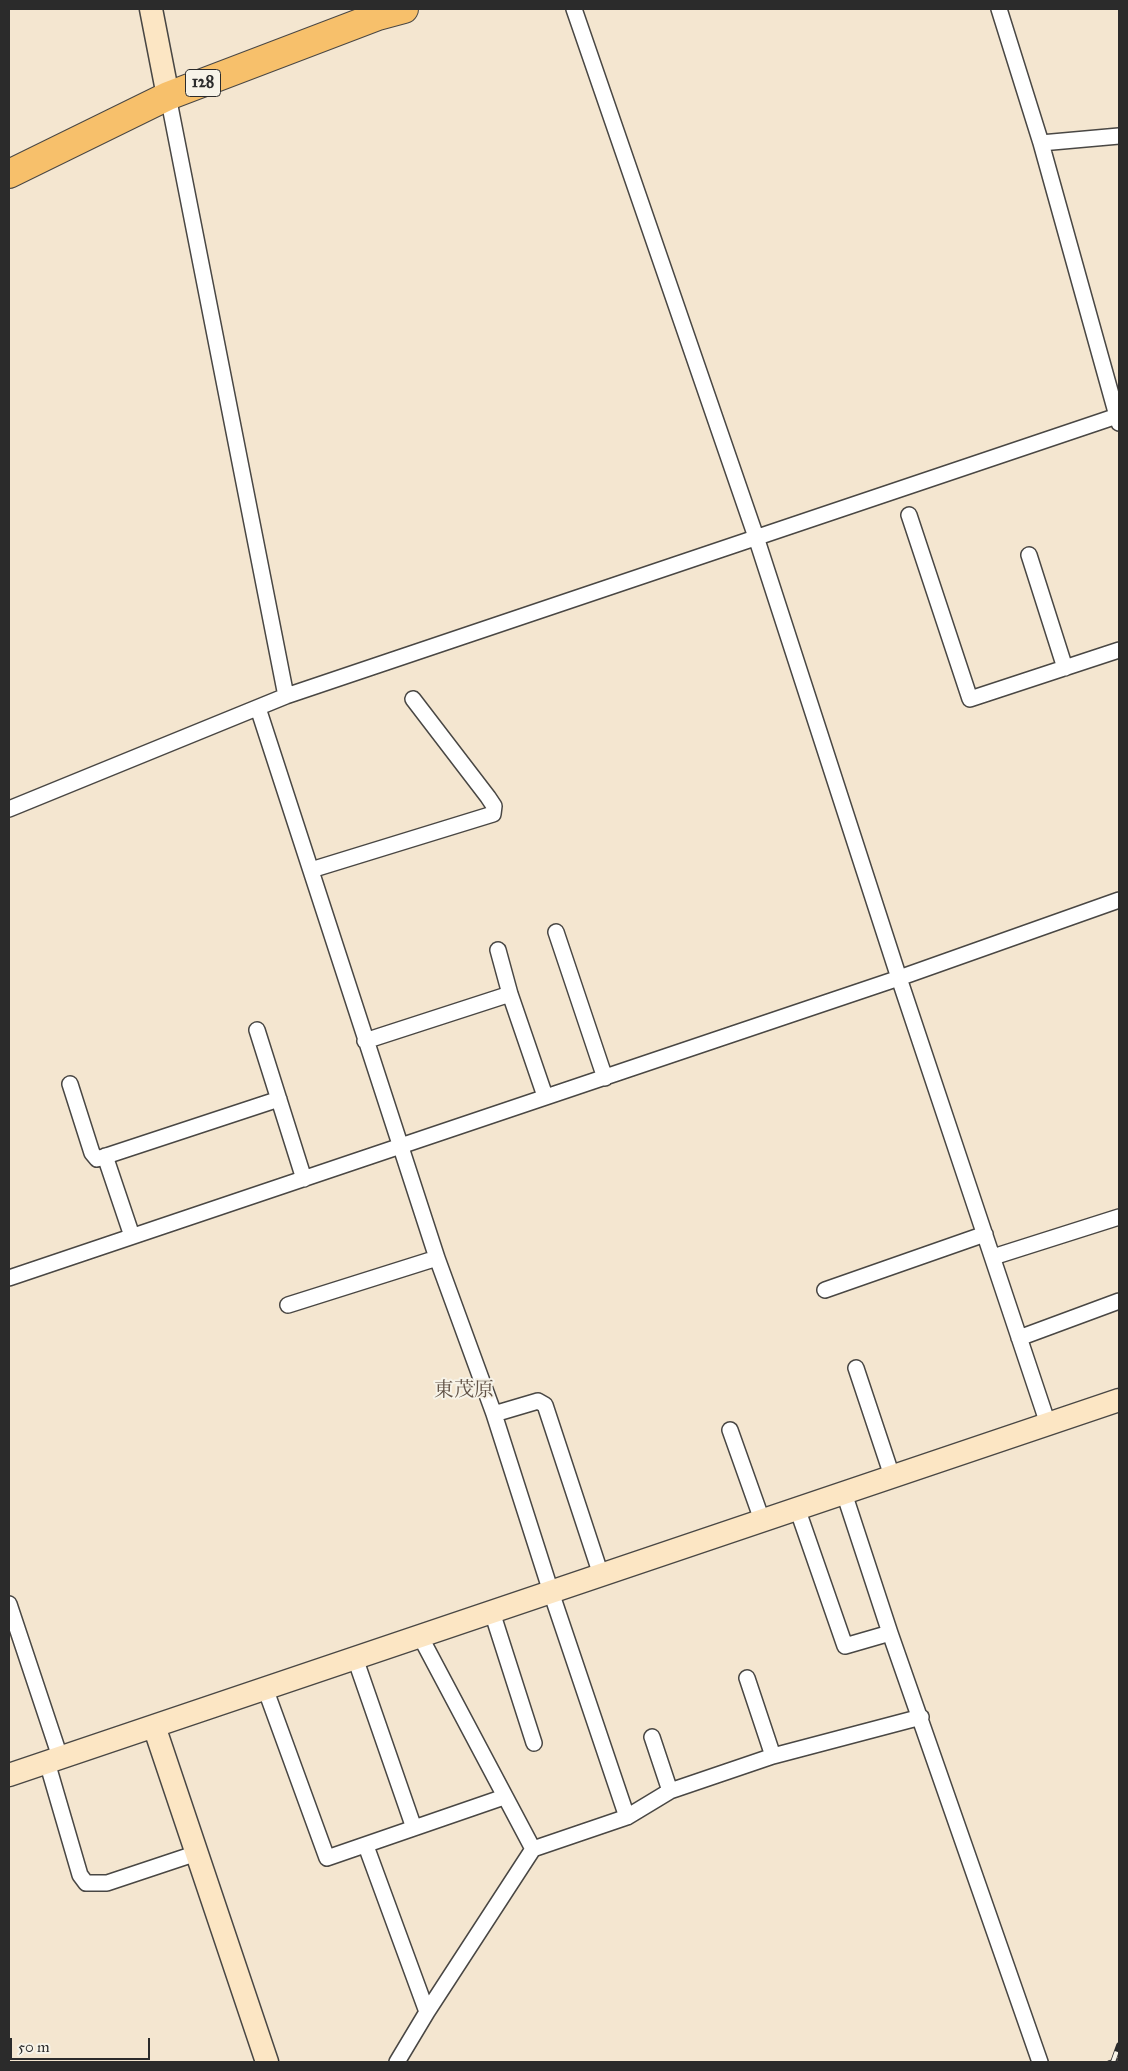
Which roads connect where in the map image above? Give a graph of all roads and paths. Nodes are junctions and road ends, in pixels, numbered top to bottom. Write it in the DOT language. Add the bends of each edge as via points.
graph roads {
  1 [pos="151,9"];
  2 [pos="404,9"];
  3 [pos="574,9"];
  4 [pos="999,9"];
  5 [pos="168,96"];
  6 [pos="1119,136"];
  7 [pos="1041,143"];
  8 [pos="9,174"];
  9 [pos="1118,420"];
  10 [pos="909,515"];
  11 [pos="756,537"];
  12 [pos="1029,555"];
  13 [pos="1119,650"];
  14 [pos="1064,668"];
  15 [pos="286,696"];
  16 [pos="413,699"];
  17 [pos="258,708"];
  18 [pos="9,809"];
  19 [pos="311,870"];
  20 [pos="1119,900"];
  21 [pos="556,932"];
  22 [pos="498,950"];
  23 [pos="899,978"];
  24 [pos="510,994"];
  25 [pos="257,1030"];
  26 [pos="365,1041"];
  27 [pos="605,1078"];
  28 [pos="70,1084"];
  29 [pos="544,1096"];
  30 [pos="279,1099"];
  31 [pos="400,1148"];
  32 [pos="105,1156"];
  33 [pos="304,1179"];
  34 [pos="1119,1217"];
  35 [pos="985,1234"];
  36 [pos="132,1236"];
  37 [pos="993,1257"];
  38 [pos="436,1258"];
  39 [pos="9,1278"];
  40 [pos="825,1290"];
  41 [pos="1119,1301"];
  42 [pos="288,1305"];
  43 [pos="1018,1338"];
  44 [pos="856,1368"];
  45 [pos="1119,1400"];
  46 [pos="494,1414"];
  47 [pos="1048,1424"];
  48 [pos="730,1430"];
  49 [pos="892,1476"];
  50 [pos="844,1493"];
  51 [pos="797,1508"];
  52 [pos="762,1520"];
  53 [pos="601,1575"];
  54 [pos="550,1592"];
  55 [pos="9,1604"];
  56 [pos="492,1612"];
  57 [pos="890,1633"];
  58 [pos="420,1636"];
  59 [pos="355,1658"];
  60 [pos="747,1678"];
  61 [pos="265,1688"];
  62 [pos="921,1717"];
  63 [pos="154,1726"];
  64 [pos="652,1737"];
  65 [pos="534,1743"];
  66 [pos="773,1756"];
  67 [pos="53,1759"];
  68 [pos="9,1775"];
  69 [pos="670,1791"];
  70 [pos="504,1797"];
  71 [pos="627,1817"];
  72 [pos="414,1828"];
  73 [pos="366,1846"];
  74 [pos="533,1849"];
  75 [pos="197,1853"];
  76 [pos="427,2012"];
  77 [pos="1119,2059"];
  78 [pos="267,2062"];
  79 [pos="397,2062"];
  80 [pos="1040,2062"];
  81 [pos="1108,2062"];
  1 -- 5 [label="street"];
  2 -- 5 [label="highway, 128"];
  3 -- 11 [label="street"];
  4 -- 7 [label="street"];
  5 -- 8 [label="highway, 128"];
  5 -- 15 [label="street"];
  6 -- 7 [label="street"];
  7 -- 9 [label="street"];
  9 -- 11 [label="street"];
  10 -- 14 [label="street" via="970,699"];
  11 -- 15 [label="street"];
  11 -- 23 [label="street"];
  12 -- 14 [label="street"];
  13 -- 14 [label="street"];
  15 -- 17 [label="street"];
  16 -- 19 [label="street" via="494,806 493,814"];
  17 -- 18 [label="street"];
  17 -- 19 [label="street"];
  19 -- 26 [label="street"];
  20 -- 23 [label="street"];
  21 -- 27 [label="street"];
  22 -- 24 [label="street"];
  23 -- 27 [label="street"];
  23 -- 35 [label="street"];
  24 -- 26 [label="street"];
  24 -- 29 [label="street"];
  25 -- 30 [label="street"];
  26 -- 31 [label="street"];
  27 -- 29 [label="street"];
  28 -- 32 [label="street" via="92,1153 97,1159"];
  29 -- 31 [label="street"];
  30 -- 32 [label="street"];
  30 -- 33 [label="street"];
  31 -- 33 [label="street"];
  31 -- 38 [label="street"];
  32 -- 36 [label="street"];
  33 -- 36 [label="street"];
  34 -- 37 [label="street"];
  35 -- 37 [label="street"];
  35 -- 40 [label="street"];
  36 -- 39 [label="street"];
  37 -- 43 [label="street"];
  38 -- 42 [label="street"];
  38 -- 46 [label="street"];
  41 -- 43 [label="street"];
  43 -- 47 [label="street"];
  44 -- 49 [label="street"];
  45 -- 47 [label="street"];
  46 -- 53 [label="street" via="538,1401 546,1405"];
  46 -- 54 [label="street"];
  47 -- 49 [label="street"];
  48 -- 52 [label="street"];
  49 -- 50 [label="street"];
  50 -- 51 [label="street"];
  50 -- 57 [label="street"];
  51 -- 52 [label="street"];
  51 -- 57 [label="street" via="845,1646"];
  52 -- 53 [label="street"];
  53 -- 54 [label="street"];
  54 -- 56 [label="street"];
  54 -- 71 [label="street"];
  55 -- 67 [label="street"];
  56 -- 58 [label="street"];
  56 -- 65 [label="street"];
  57 -- 62 [label="street"];
  58 -- 59 [label="street"];
  58 -- 70 [label="street"];
  59 -- 61 [label="street"];
  59 -- 72 [label="street"];
  60 -- 66 [label="street"];
  61 -- 63 [label="street"];
  61 -- 73 [label="street" via="327,1858"];
  62 -- 66 [label="street"];
  62 -- 80 [label="street"];
  63 -- 67 [label="street"];
  63 -- 75 [label="street"];
  64 -- 69 [label="street"];
  66 -- 69 [label="street"];
  67 -- 68 [label="street"];
  67 -- 75 [label="street" via="80,1875 86,1883 107,1883"];
  69 -- 71 [label="street"];
  70 -- 72 [label="street"];
  70 -- 74 [label="street"];
  71 -- 74 [label="street"];
  72 -- 73 [label="street"];
  73 -- 76 [label="street"];
  74 -- 76 [label="street"];
  75 -- 78 [label="street"];
  76 -- 79 [label="street"];
  77 -- 81 [label="path"];
}
